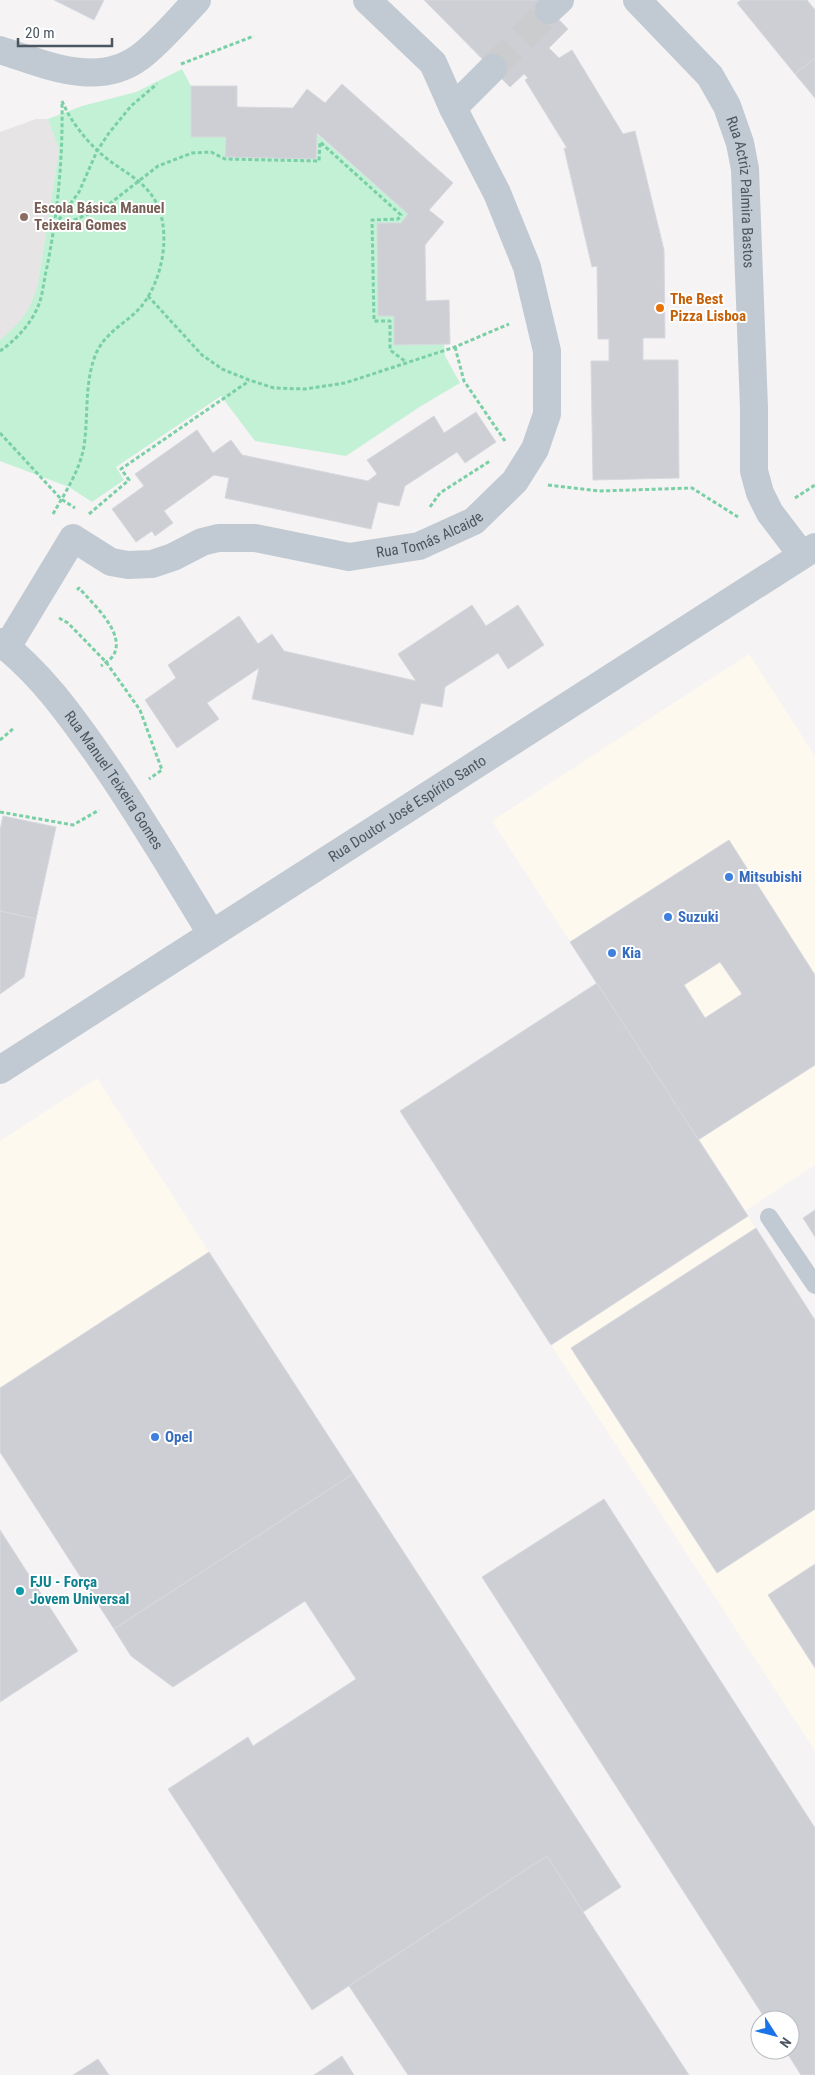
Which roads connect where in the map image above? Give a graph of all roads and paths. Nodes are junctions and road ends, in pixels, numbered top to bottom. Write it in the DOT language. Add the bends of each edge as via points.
graph roads {
  1 [pos="197,0"];
  2 [pos="366,0"];
  3 [pos="637,0"];
  4 [pos="254,36"];
  5 [pos="0,50"];
  6 [pos="178,67"];
  7 [pos="492,68"];
  8 [pos="68,71"];
  9 [pos="158,83"];
  10 [pos="62,101"];
  11 [pos="453,108"];
  12 [pos="97,151"];
  13 [pos="138,181"];
  14 [pos="55,226"];
  15 [pos="148,296"];
  16 [pos="537,312"];
  17 [pos="455,348"];
  18 [pos="0,351"];
  19 [pos="406,362"];
  20 [pos="249,380"];
  21 [pos="0,433"];
  22 [pos="504,447"];
  23 [pos="498,456"];
  24 [pos="515,481"];
  25 [pos="815,485"];
  26 [pos="62,499"];
  27 [pos="788,502"];
  28 [pos="81,511"];
  29 [pos="87,516"];
  30 [pos="49,521"];
  31 [pos="744,521"];
  32 [pos="398,550"];
  33 [pos="809,551"];
  34 [pos="72,592"];
  35 [pos="68,623"];
  36 [pos="3,644"];
  37 [pos="106,662"];
  38 [pos="101,666"];
  39 [pos="140,710"];
  40 [pos="14,728"];
  41 [pos="0,740"];
  42 [pos="0,812"];
  43 [pos="73,825"];
  44 [pos="211,933"];
  45 [pos="0,1070"];
  46 [pos="769,1216"];
  47 [pos="815,1285"];
  1 -- 8 [label="street" via="152,47 132,62 94,74"];
  2 -- 11 [label="street, Rua Tomás Alcaide" via="433,63"];
  3 -- 33 [label="street, Rua Actriz Palmira Bastos" via="710,76 727,106 740,143 745,169 754,471 770,513"];
  4 -- 6 [label="path" via="184,61"];
  5 -- 8 [label="street"];
  7 -- 11 [label="street"];
  8 -- 10 [label="path"];
  9 -- 12 [label="path" via="131,106"];
  10 -- 12 [label="path" via="77,127"];
  10 -- 14 [label="path" via="63,146"];
  11 -- 16 [label="street, Rua Tomás Alcaide" via="497,193 527,268"];
  12 -- 13 [label="path"];
  12 -- 14 [label="path" via="79,192"];
  13 -- 14 [label="path" via="108,205"];
  13 -- 15 [label="path" via="159,208 164,228 161,262"];
  13 -- 19 [label="path" via="158,166 192,153 210,152 225,159 319,161 320,142 401,215 398,219 372,220 374,321 390,322 390,350"];
  14 -- 18 [label="path" via="39,304 28,324"];
  15 -- 20 [label="path" via="202,355 222,369"];
  15 -- 26 [label="path" via="136,312 111,332 96,354 87,385 85,440 74,477"];
  16 -- 17 [label="path"];
  16 -- 24 [label="street, Rua Tomás Alcaide" via="547,351 547,414 534,449"];
  17 -- 19 [label="path"];
  17 -- 22 [label="path" via="464,381 505,440"];
  19 -- 20 [label="path" via="345,383 305,389 274,388"];
  20 -- 29 [label="path" via="121,469 129,480"];
  21 -- 26 [label="path"];
  23 -- 32 [label="path" via="440,494"];
  24 -- 31 [label="path" via="599,491 692,488"];
  24 -- 32 [label="street, Rua Tomás Alcaide" via="474,521 419,546"];
  25 -- 27 [label="path"];
  26 -- 28 [label="path"];
  26 -- 30 [label="path"];
  32 -- 36 [label="street, Rua Tomás Alcaide" via="349,557 255,538 218,538 152,564 128,565 111,562 73,538"];
  33 -- 44 [label="street, Rua Doutor José Espírito Santo"];
  34 -- 37 [label="path" via="79,588 111,625 117,643 113,656"];
  35 -- 37 [label="path"];
  36 -- 44 [label="street, Rua Manuel Teixeira Gomes" via="32,668 61,701 126,794"];
  37 -- 38 [label="path"];
  37 -- 39 [label="path"];
  40 -- 41 [label="path"];
  42 -- 43 [label="path"];
  44 -- 45 [label="street, Rua Doutor José Espírito Santo"];
  46 -- 47 [label="lane"];
}
